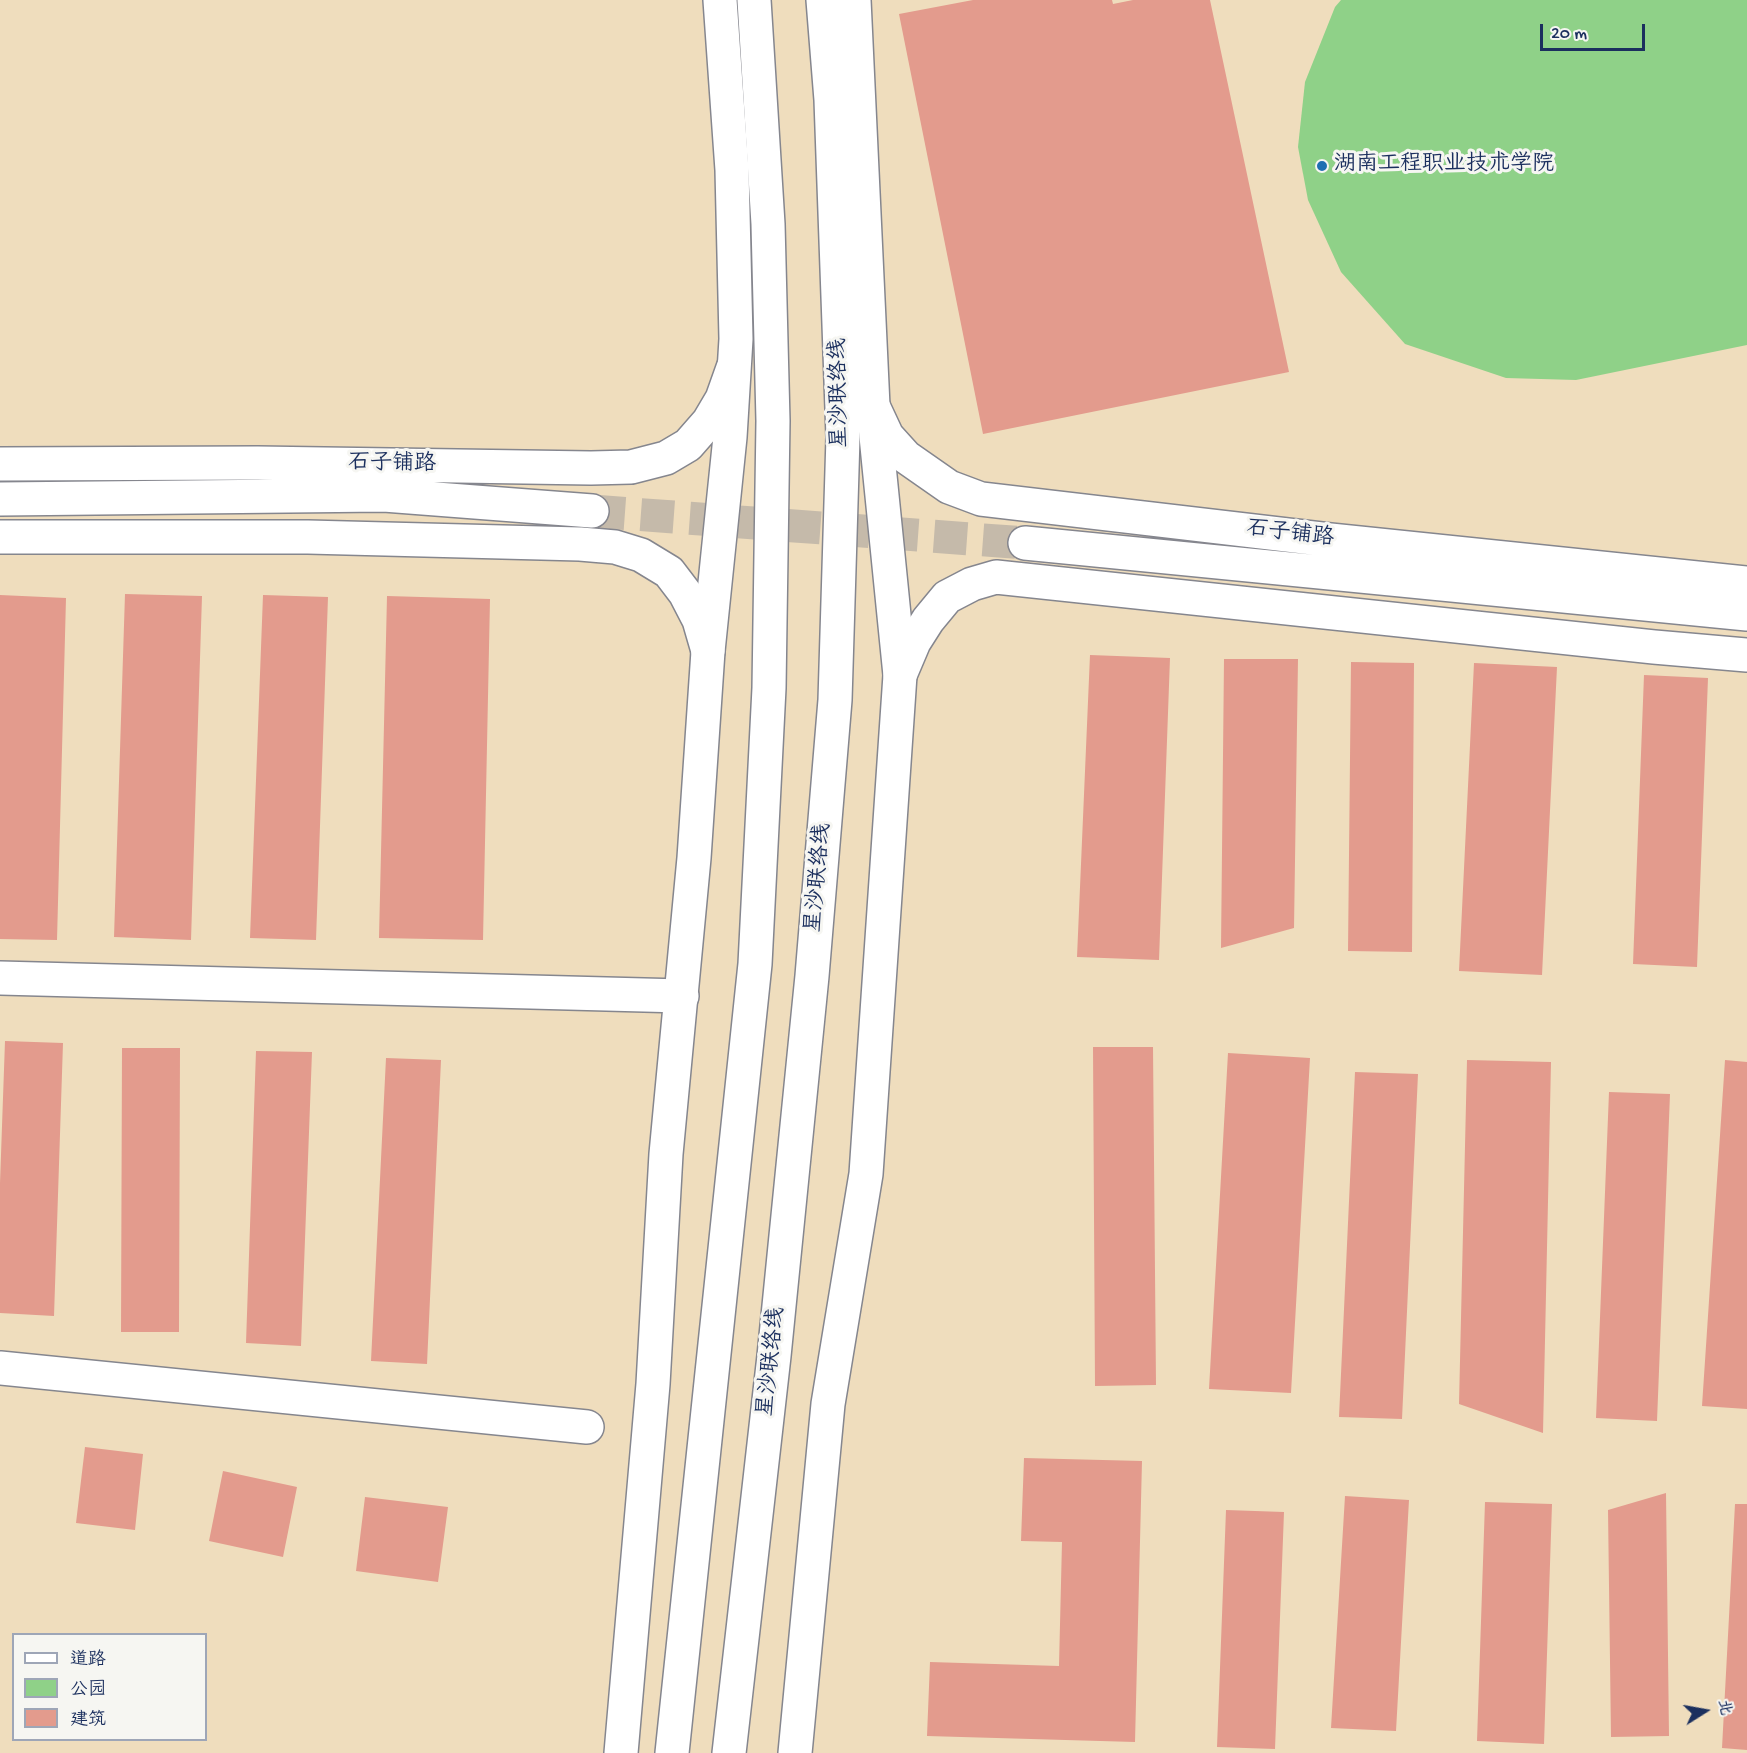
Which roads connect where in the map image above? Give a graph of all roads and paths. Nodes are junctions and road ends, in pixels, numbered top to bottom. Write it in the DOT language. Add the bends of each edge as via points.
graph roads {
  1 [pos="720,0"];
  2 [pos="753,0"];
  3 [pos="823,0"];
  4 [pos="854,0"];
  5 [pos="734,367"];
  6 [pos="873,406"];
  7 [pos="0,464"];
  8 [pos="0,499"];
  9 [pos="592,511"];
  10 [pos="0,537"];
  11 [pos="1025,543"];
  12 [pos="1747,582"];
  13 [pos="1747,614"];
  14 [pos="708,651"];
  15 [pos="1747,655"];
  16 [pos="900,675"];
  17 [pos="0,978"];
  18 [pos="682,996"];
  19 [pos="0,1368"];
  20 [pos="587,1427"];
  21 [pos="621,1753"];
  22 [pos="672,1753"];
  23 [pos="729,1753"];
  24 [pos="795,1753"];
  1 -- 5 [label="main road" via="732,170"];
  2 -- 22 [label="main road" via="768,224 772,410 769,688 754,964"];
  3 -- 23 [label="main road, 星沙联络线" via="831,100 843,437 835,700 778,1321"];
  4 -- 6 [label="main road"];
  5 -- 7 [label="main road, 石子铺路" via="709,421 688,444 666,458 632,467"];
  5 -- 14 [label="main road"];
  6 -- 12 [label="main road, 石子铺路" via="887,436 906,457 949,488 981,499 1330,540"];
  6 -- 16 [label="main road"];
  8 -- 9 [label="main road, 石子铺路" via="384,495"];
  10 -- 14 [label="main road" via="308,537 615,547 641,555 669,572 699,620"];
  11 -- 13 [label="main road, 石子铺路"];
  14 -- 18 [label="main road"];
  15 -- 16 [label="main road" via="996,577 947,597 914,642"];
  16 -- 24 [label="main road" via="866,1174 828,1404"];
  17 -- 18 [label="main road"];
  18 -- 21 [label="main road" via="666,1154 653,1384"];
  19 -- 20 [label="main road"];
}
